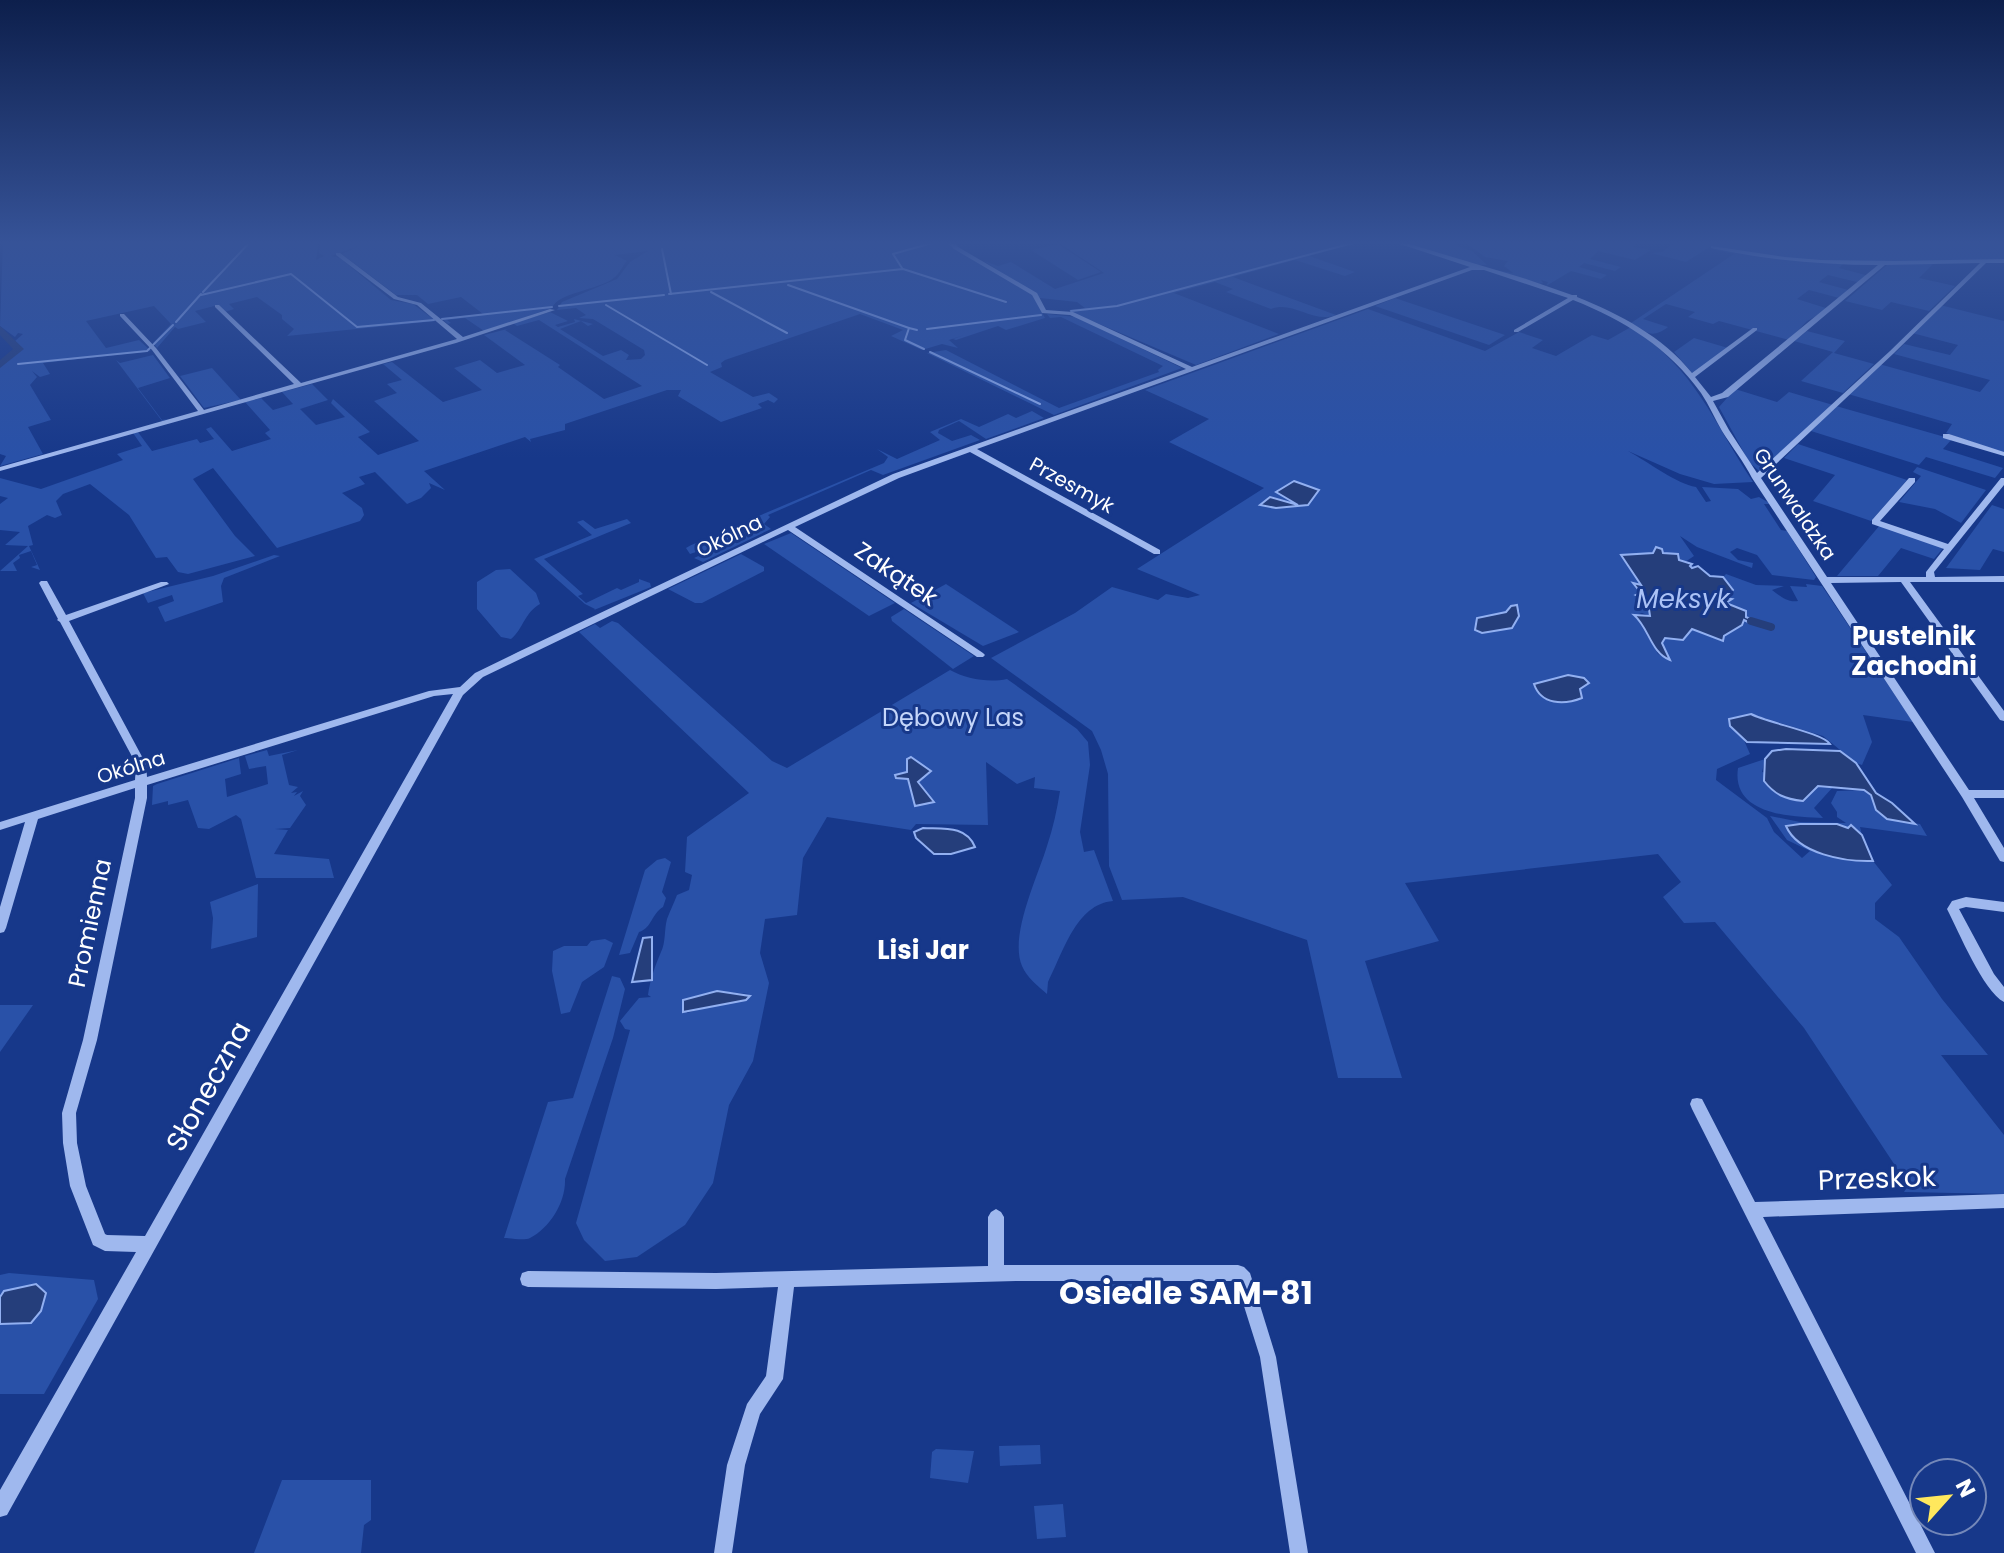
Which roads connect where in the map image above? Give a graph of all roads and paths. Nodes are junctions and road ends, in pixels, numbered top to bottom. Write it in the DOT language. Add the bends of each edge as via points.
graph roads {
  1 [pos="225,313"];
  2 [pos="430,313"];
  3 [pos="541,313"];
  4 [pos="1072,313"];
  5 [pos="1346,313"];
  6 [pos="1546,313"];
  7 [pos="1607,313"];
  8 [pos="1823,313"];
  9 [pos="1931,313"];
  10 [pos="122,315"];
  11 [pos="1755,329"];
  12 [pos="1516,331"];
  13 [pos="461,339"];
  14 [pos="1192,369"];
  15 [pos="1691,377"];
  16 [pos="299,385"];
  17 [pos="1710,400"];
  18 [pos="202,412"];
  19 [pos="1946,436"];
  20 [pos="970,449"];
  21 [pos="2004,454"];
  22 [pos="0,469"];
  23 [pos="1756,478"];
  24 [pos="1912,480"];
  25 [pos="2004,480"];
  26 [pos="789,527"];
  27 [pos="1950,548"];
  28 [pos="1157,552"];
  29 [pos="2004,579"];
  30 [pos="1824,580"];
  31 [pos="1931,580"];
  32 [pos="1905,581"];
  33 [pos="44,583"];
  34 [pos="164,584"];
  35 [pos="62,620"];
  36 [pos="980,655"];
  37 [pos="461,690"];
  38 [pos="2004,718"];
  39 [pos="142,782"];
  40 [pos="1966,794"];
  41 [pos="2004,794"];
  42 [pos="32,821"];
  43 [pos="0,828"];
  44 [pos="2004,858"];
  45 [pos="4,904"];
  46 [pos="2004,907"];
  47 [pos="0,928"];
  48 [pos="2004,996"];
  49 [pos="1697,1104"];
  50 [pos="2004,1201"];
  51 [pos="1752,1210"];
  52 [pos="996,1217"];
  53 [pos="148,1244"];
  54 [pos="996,1274"];
  55 [pos="528,1279"];
  56 [pos="787,1279"];
  57 [pos="0,1508"];
  58 [pos="723,1553"];
  59 [pos="1299,1553"];
  60 [pos="1926,1553"];
  1 -- 16 [label="street"];
  2 -- 13 [label="street"];
  3 -- 13 [label="street"];
  4 -- 14 [label="street"];
  5 -- 14 [label="street, Okólna"];
  6 -- 12 [label="street"];
  7 -- 15 [label="street, Grunwaldzka" via="1667,349"];
  8 -- 17 [label="street" via="1725,395"];
  9 -- 23 [label="street"];
  10 -- 18 [label="street"];
  11 -- 15 [label="street"];
  13 -- 16 [label="street"];
  14 -- 20 [label="street, Okólna"];
  15 -- 17 [label="street, Grunwaldzka"];
  16 -- 18 [label="street"];
  17 -- 23 [label="street, Grunwaldzka"];
  18 -- 22 [label="street"];
  19 -- 21 [label="street"];
  20 -- 26 [label="street, Okólna" via="896,476"];
  20 -- 28 [label="street, Przesmyk"];
  23 -- 30 [label="street, Grunwaldzka"];
  24 -- 27 [label="street" via="1875,522"];
  25 -- 27 [label="street"];
  26 -- 36 [label="street, Zakątek"];
  26 -- 37 [label="street, Okólna" via="485,672"];
  27 -- 31 [label="street" via="1930,572"];
  29 -- 31 [label="street"];
  30 -- 32 [label="street"];
  30 -- 40 [label="street, Grunwaldzka"];
  31 -- 32 [label="street"];
  32 -- 38 [label="street"];
  33 -- 35 [label="street, Promienna"];
  34 -- 35 [label="street"];
  35 -- 39 [label="street, Promienna" via="141,764"];
  37 -- 39 [label="street, Okólna" via="433,693"];
  37 -- 53 [label="street, Słoneczna"];
  39 -- 42 [label="street, Okólna"];
  39 -- 53 [label="street, Promienna" via="68,1126 78,1186 99,1239"];
  40 -- 41 [label="street"];
  40 -- 44 [label="street, Grunwaldzka"];
  42 -- 43 [label="street, Okólna"];
  42 -- 45 [label="street"];
  45 -- 47 [label="street"];
  46 -- 48 [label="street" via="1966,902 1953,909"];
  49 -- 51 [label="street"];
  50 -- 51 [label="street, Przeskok"];
  51 -- 60 [label="street"];
  52 -- 54 [label="street"];
  53 -- 57 [label="street, Słoneczna"];
  54 -- 56 [label="street"];
  54 -- 59 [label="street" via="1238,1273 1268,1357"];
  55 -- 56 [label="street"];
  56 -- 58 [label="street" via="774,1379 753,1410 736,1465"];
}
